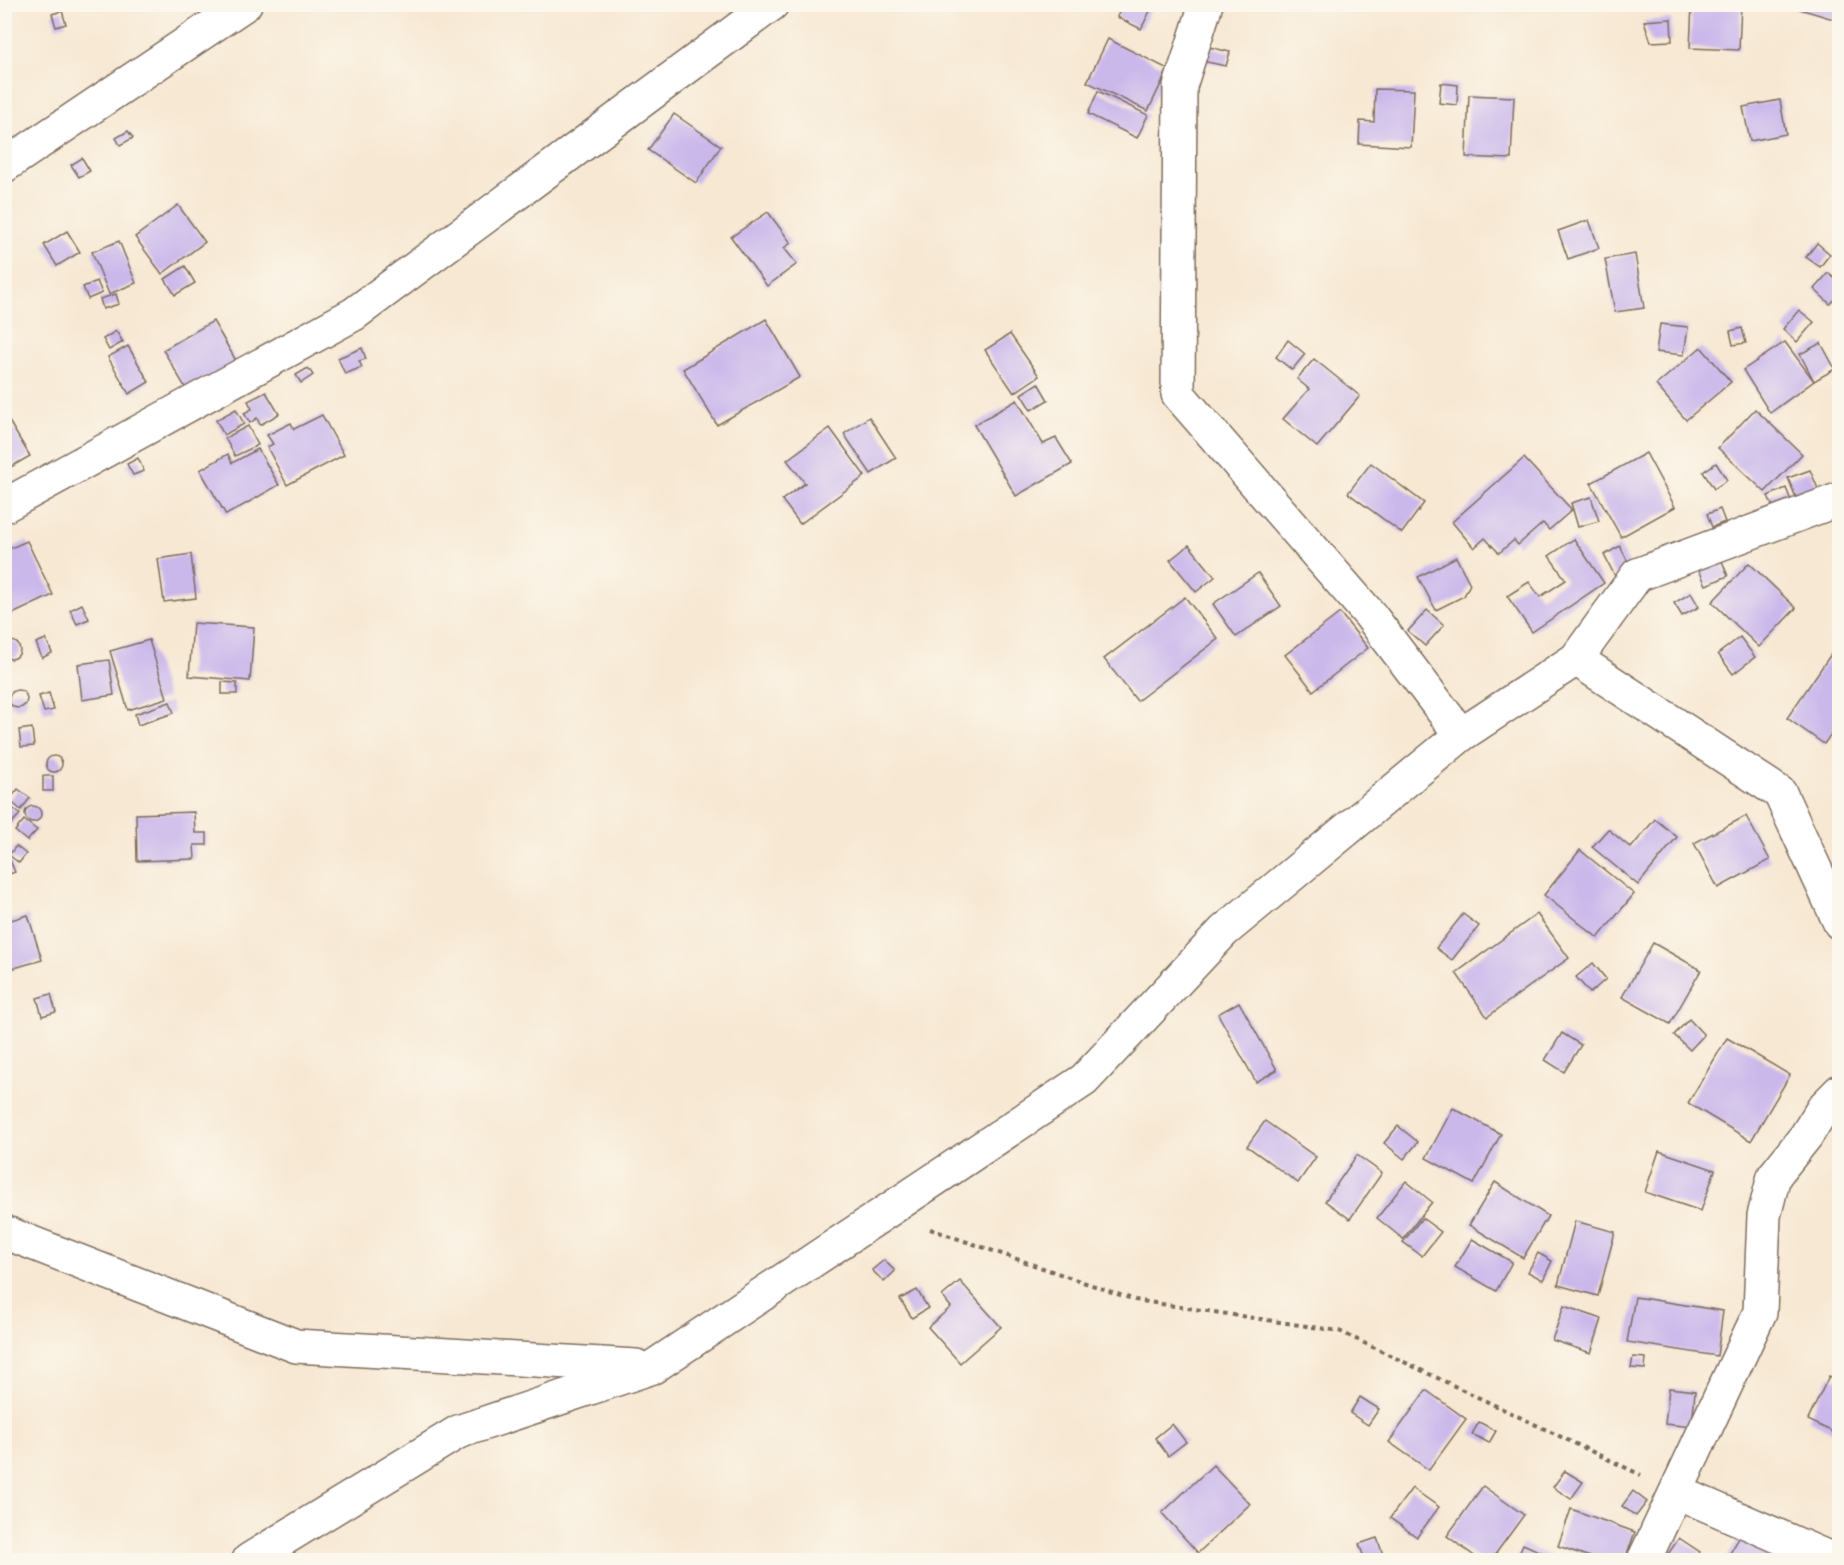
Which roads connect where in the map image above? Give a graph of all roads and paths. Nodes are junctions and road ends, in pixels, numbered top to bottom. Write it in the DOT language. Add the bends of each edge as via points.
graph roads {
  1 [pos="245,4"];
  2 [pos="772,4"];
  3 [pos="1206,4"];
  4 [pos="4,166"];
  5 [pos="1839,499"];
  6 [pos="4,506"];
  7 [pos="1576,659"];
  8 [pos="1461,735"];
  9 [pos="1839,923"];
  10 [pos="1839,1091"];
  11 [pos="883,1213"];
  12 [pos="4,1232"];
  13 [pos="653,1367"];
  14 [pos="1677,1492"];
  15 [pos="249,1560"];
  16 [pos="1644,1560"];
  17 [pos="1833,1560"];
  1 -- 4 [label="street"];
  2 -- 6 [label="street" via="354,314"];
  3 -- 8 [label="street" via="1180,86 1178,394 1370,615"];
  5 -- 7 [label="street" via="1637,575"];
  7 -- 8 [label="street"];
  7 -- 9 [label="street" via="1780,793"];
  8 -- 11 [label="street" via="1224,931 1084,1080"];
  10 -- 14 [label="street" via="1774,1176 1764,1216 1760,1312"];
  11 -- 13 [label="street"];
  11 -- 14 [label="path" via="1135,1300 1339,1331"];
  12 -- 13 [label="street" via="296,1346"];
  13 -- 15 [label="street" via="458,1432"];
  14 -- 16 [label="street"];
  14 -- 17 [label="street"];
}
